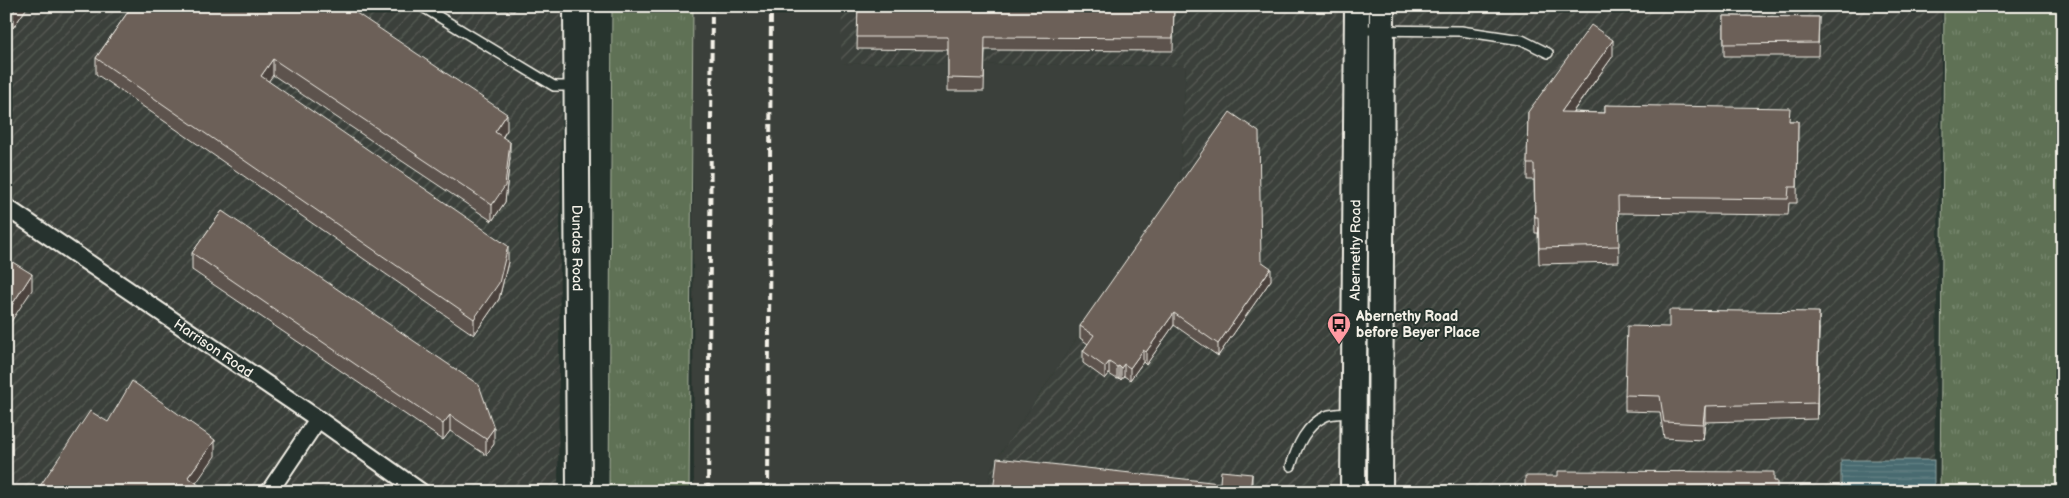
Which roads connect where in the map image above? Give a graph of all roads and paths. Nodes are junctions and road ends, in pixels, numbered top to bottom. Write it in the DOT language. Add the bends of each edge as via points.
graph roads {
  1 [pos="421,6"];
  2 [pos="576,6"];
  3 [pos="1357,6"];
  4 [pos="1382,6"];
  5 [pos="1357,30"];
  6 [pos="1382,30"];
  7 [pos="1548,53"];
  8 [pos="577,86"];
  9 [pos="6,207"];
  10 [pos="1354,413"];
  11 [pos="318,419"];
  12 [pos="1354,459"];
  13 [pos="1380,460"];
  14 [pos="1291,466"];
  15 [pos="268,492"];
  16 [pos="421,492"];
  17 [pos="579,492"];
  18 [pos="1353,492"];
  19 [pos="1380,492"];
  1 -- 8 [label="lane" via="554,86"];
  2 -- 8 [label="main road, Dundas Road"];
  3 -- 5 [label="main road, Abernethy Road"];
  4 -- 6 [label="main road, Abernethy Road"];
  5 -- 6 [label="lane"];
  5 -- 10 [label="main road, Abernethy Road"];
  6 -- 7 [label="lane" via="1461,31 1522,40"];
  6 -- 13 [label="main road, Abernethy Road"];
  8 -- 17 [label="main road, Dundas Road"];
  9 -- 11 [label="street, Harrison Road"];
  10 -- 12 [label="main road, Abernethy Road"];
  10 -- 14 [label="lane" via="1327,415 1310,428 1297,446"];
  11 -- 15 [label="street"];
  11 -- 16 [label="street, Harrison Road"];
  12 -- 13 [label="main road"];
  12 -- 18 [label="main road, Abernethy Road"];
  13 -- 19 [label="main road, Abernethy Road"];
}
